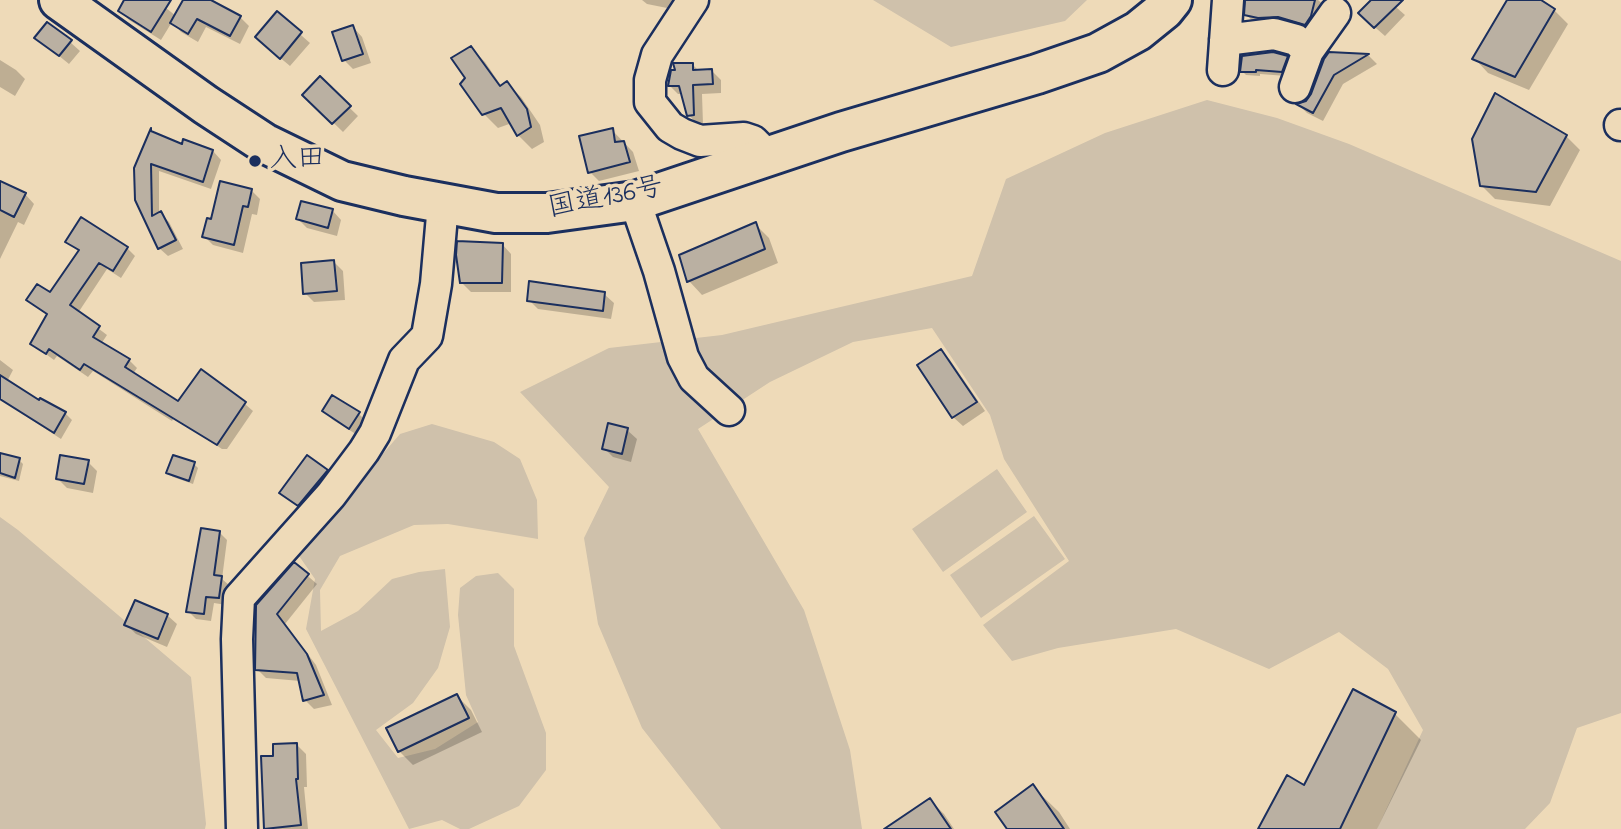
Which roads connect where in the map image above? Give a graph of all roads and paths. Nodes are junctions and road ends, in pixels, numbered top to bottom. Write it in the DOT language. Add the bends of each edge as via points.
graph roads {
  1 [pos="59,0"];
  2 [pos="693,0"];
  3 [pos="1171,0"];
  4 [pos="1228,0"];
  5 [pos="1335,13"];
  6 [pos="1225,40"];
  7 [pos="1308,51"];
  8 [pos="1223,70"];
  9 [pos="1295,87"];
  10 [pos="768,156"];
  11 [pos="635,201"];
  12 [pos="443,204"];
  13 [pos="729,410"];
  14 [pos="242,829"];
  1 -- 12 [label="highway, 国道136号" via="264,143 342,181"];
  2 -- 10 [label="street" via="657,55 650,103 681,134 700,141 744,138"];
  3 -- 10 [label="highway, 国道136号" via="1138,31 1098,53"];
  4 -- 6 [label="street"];
  5 -- 7 [label="street"];
  6 -- 7 [label="street" via="1273,34 1296,40"];
  6 -- 8 [label="street"];
  7 -- 9 [label="street"];
  10 -- 11 [label="highway, 国道136号"];
  11 -- 12 [label="highway, 国道136号" via="547,213 496,213"];
  11 -- 13 [label="street" via="683,357 694,378"];
  12 -- 14 [label="street" via="427,335 404,360 364,452 239,598"];
}
